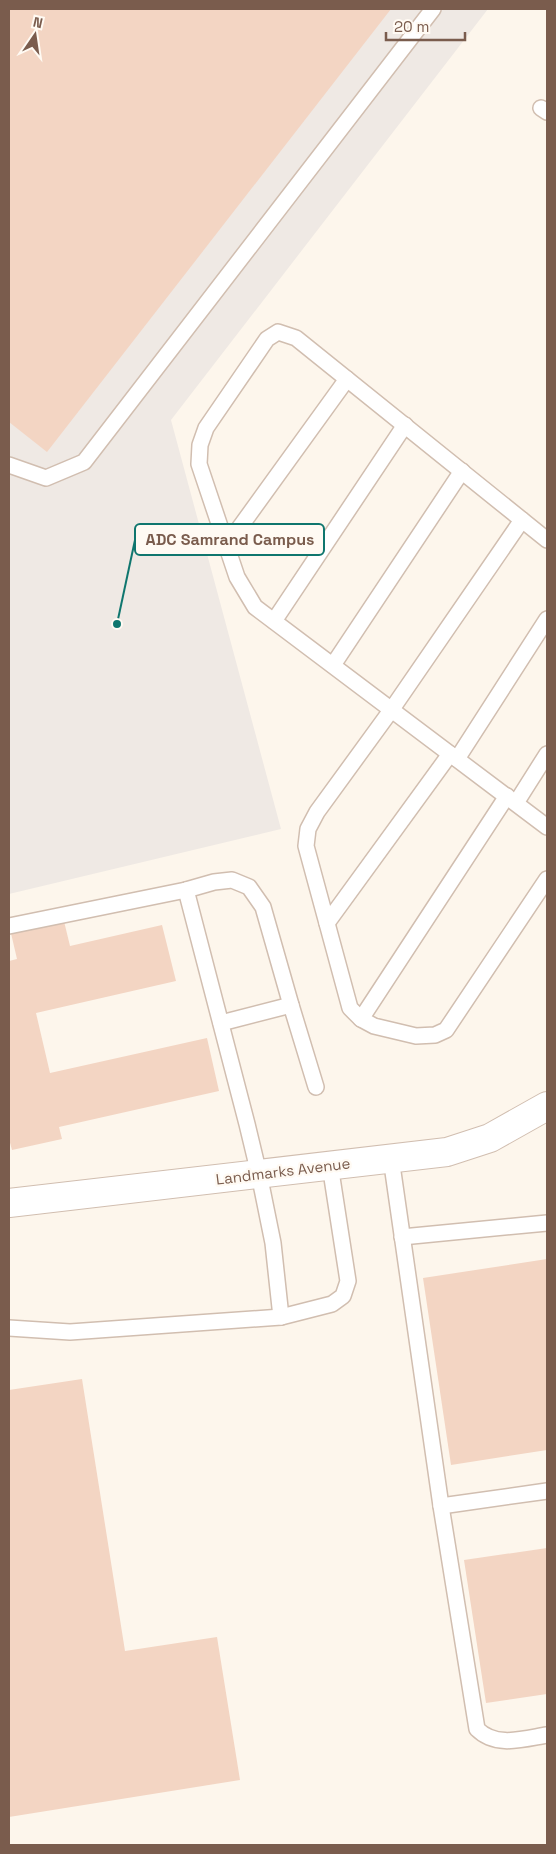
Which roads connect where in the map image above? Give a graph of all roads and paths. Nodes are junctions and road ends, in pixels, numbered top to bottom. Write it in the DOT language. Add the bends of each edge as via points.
graph roads {
  1 [pos="433,9"];
  2 [pos="347,379"];
  3 [pos="404,425"];
  4 [pos="9,465"];
  5 [pos="462,471"];
  6 [pos="522,520"];
  7 [pos="547,540"];
  8 [pos="227,545"];
  9 [pos="547,619"];
  10 [pos="274,621"];
  11 [pos="332,665"];
  12 [pos="392,710"];
  13 [pos="547,754"];
  14 [pos="454,756"];
  15 [pos="511,800"];
  16 [pos="547,827"];
  17 [pos="547,878"];
  18 [pos="186,890"];
  19 [pos="327,923"];
  20 [pos="9,926"];
  21 [pos="290,1005"];
  22 [pos="360,1019"];
  23 [pos="221,1023"];
  24 [pos="316,1087"];
  25 [pos="547,1106"];
  26 [pos="391,1158"];
  27 [pos="330,1165"];
  28 [pos="259,1174"];
  29 [pos="9,1203"];
  30 [pos="547,1222"];
  31 [pos="402,1237"];
  32 [pos="281,1317"];
  33 [pos="9,1328"];
  34 [pos="547,1491"];
  35 [pos="441,1506"];
  36 [pos="547,1735"];
  1 -- 4 [label="lane" via="84,462 46,478"];
  2 -- 3 [label="lane"];
  2 -- 8 [label="lane"];
  2 -- 8 [label="lane" via="296,338 278,332 267,339 206,428 200,446 199,464"];
  3 -- 5 [label="lane"];
  3 -- 10 [label="lane"];
  5 -- 6 [label="lane"];
  5 -- 11 [label="lane"];
  6 -- 7 [label="lane"];
  6 -- 12 [label="lane"];
  8 -- 10 [label="lane" via="244,592 255,607"];
  9 -- 14 [label="lane"];
  10 -- 11 [label="lane"];
  11 -- 12 [label="lane"];
  12 -- 14 [label="lane"];
  12 -- 19 [label="lane" via="317,812 308,830 306,846"];
  13 -- 15 [label="lane"];
  14 -- 15 [label="lane"];
  14 -- 19 [label="lane"];
  15 -- 16 [label="lane"];
  15 -- 22 [label="lane"];
  17 -- 22 [label="lane" via="446,1030 435,1035 416,1036 374,1026"];
  18 -- 20 [label="lane"];
  18 -- 21 [label="lane" via="232,880 248,887 263,907"];
  18 -- 23 [label="lane"];
  19 -- 22 [label="lane" via="350,1008"];
  21 -- 23 [label="lane"];
  21 -- 24 [label="lane"];
  23 -- 28 [label="lane"];
  25 -- 26 [label="street, Landmarks Avenue" via="490,1138 447,1152"];
  26 -- 27 [label="street, Landmarks Avenue"];
  26 -- 31 [label="lane"];
  27 -- 28 [label="street, Landmarks Avenue"];
  27 -- 32 [label="lane" via="348,1281 343,1296 332,1304"];
  28 -- 29 [label="street, Landmarks Avenue"];
  28 -- 32 [label="lane" via="273,1243"];
  30 -- 31 [label="lane"];
  31 -- 35 [label="lane"];
  32 -- 33 [label="lane" via="70,1332"];
  34 -- 35 [label="lane"];
  35 -- 36 [label="lane" via="477,1729 494,1741"];
}
